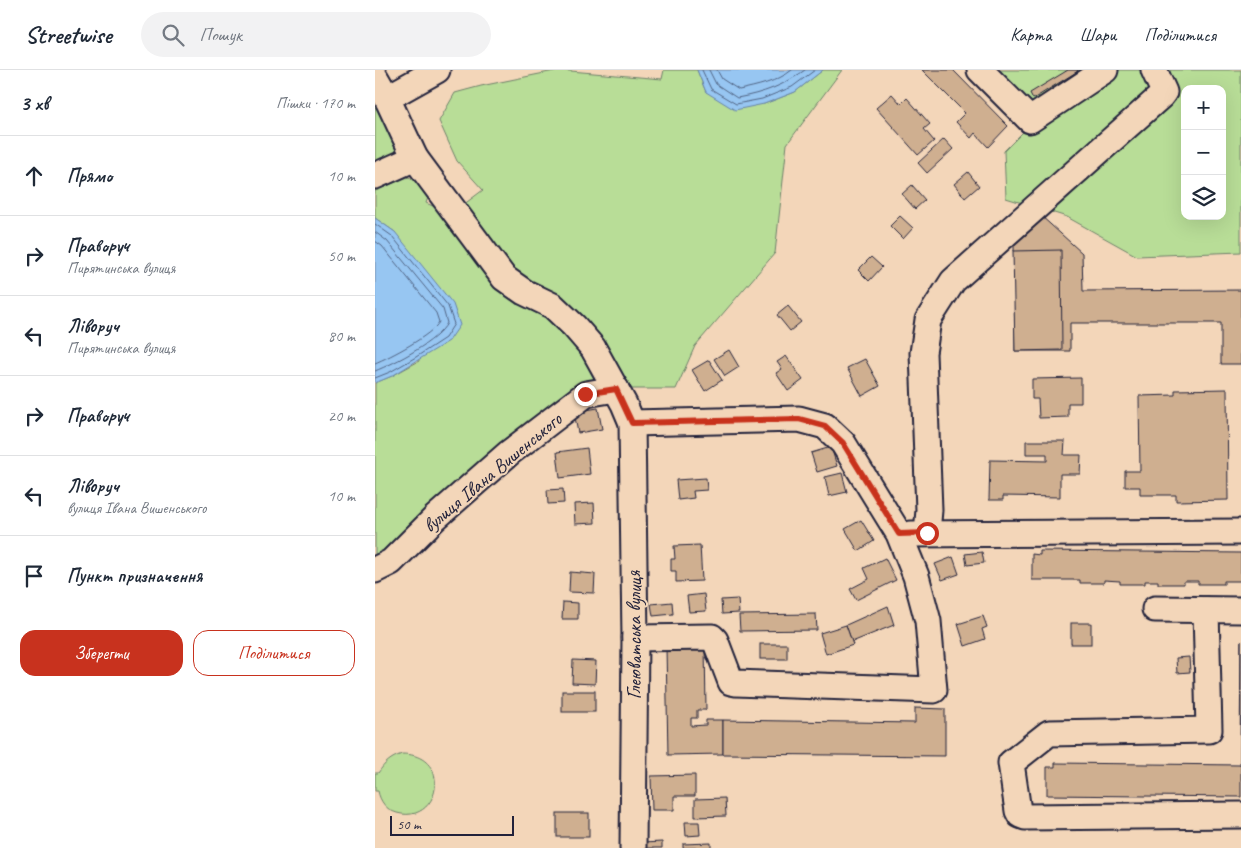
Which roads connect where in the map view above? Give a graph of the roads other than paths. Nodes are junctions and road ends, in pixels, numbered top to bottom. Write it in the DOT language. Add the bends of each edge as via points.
graph roads {
  1 [pos="437,70"];
  2 [pos="980,70"];
  3 [pos="1105,70"];
  4 [pos="1154,70"];
  5 [pos="381,88"];
  6 [pos="415,158"];
  7 [pos="375,176"];
  8 [pos="616,389"];
  9 [pos="632,423"];
  10 [pos="1241,532"];
  11 [pos="927,533"];
  12 [pos="899,534"];
  13 [pos="375,570"];
  14 [pos="1155,609"];
  15 [pos="1206,610"];
  16 [pos="1241,610"];
  17 [pos="635,638"];
  18 [pos="1241,815"];
  19 [pos="633,848"];
  1 -- 5 [label="street"];
  2 -- 3 [label="street" via="1030,120"];
  4 -- 11 [label="street" via="1163,87 1161,96 953,281 928,320 923,353 929,510"];
  5 -- 6 [label="street"];
  6 -- 7 [label="street"];
  6 -- 8 [label="street" via="504,278 553,306 574,326 593,348"];
  8 -- 9 [label="street"];
  8 -- 13 [label="street, вулиця Івана Вишенського" via="585,394 509,453 391,562"];
  9 -- 12 [label="street" via="799,419 825,426 843,443"];
  9 -- 17 [label="street, Глеюватська вулиця"];
  10 -- 11 [label="street"];
  11 -- 12 [label="street"];
  12 -- 17 [label="street" via="916,576 928,621 934,690 736,684 731,682 712,637"];
  14 -- 15 [label="street"];
  15 -- 16 [label="street"];
  15 -- 18 [label="street" via="1209,730 1049,733 1011,763 1017,810 1025,817"];
  17 -- 19 [label="street, Глеюватська вулиця"];
}
